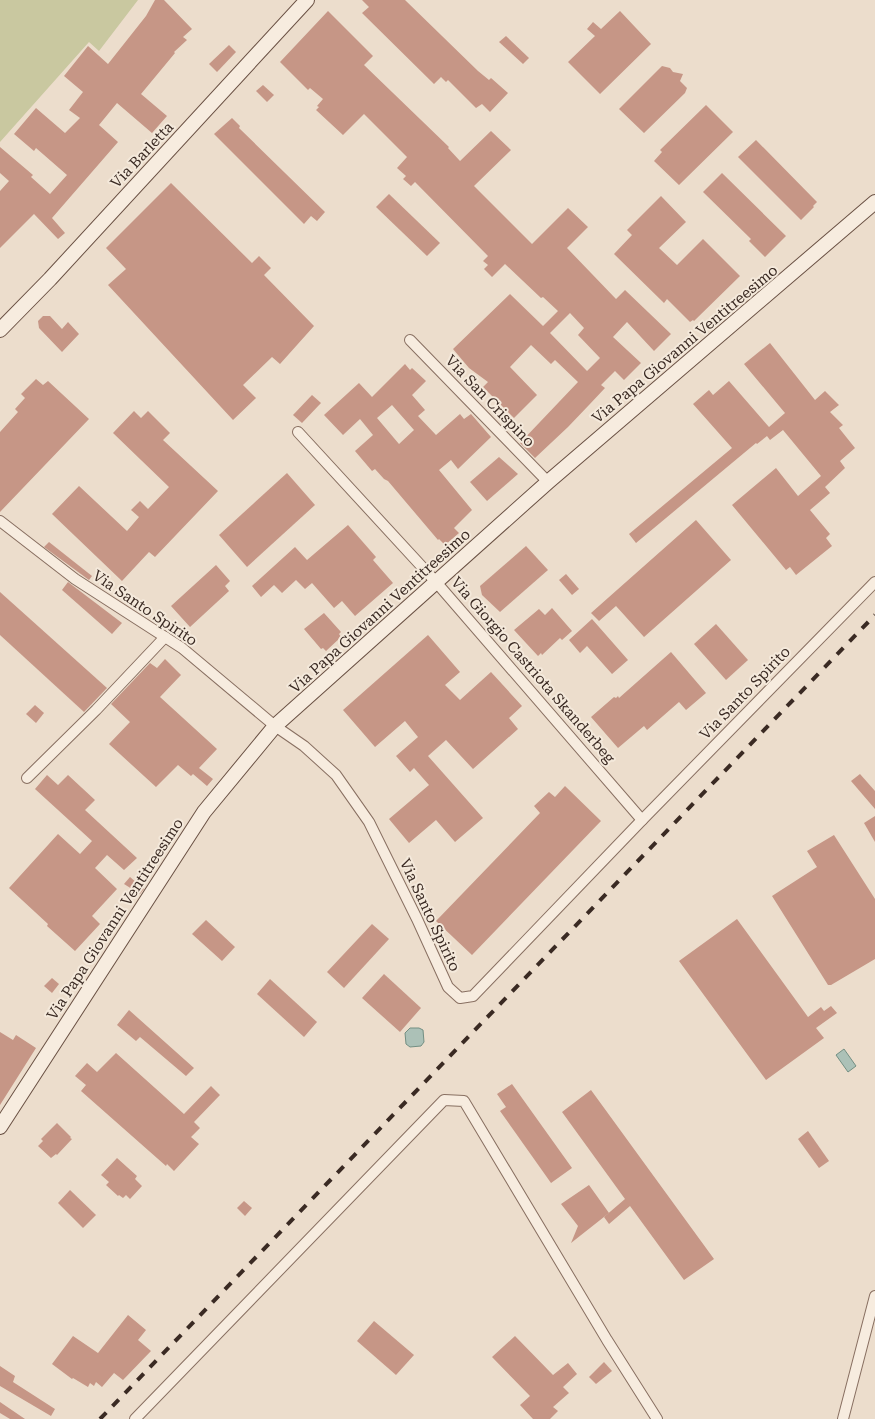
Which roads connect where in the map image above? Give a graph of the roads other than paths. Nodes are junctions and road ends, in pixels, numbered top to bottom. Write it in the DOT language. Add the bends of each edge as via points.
graph roads {
  1 [pos="307,0"];
  2 [pos="875,202"];
  3 [pos="0,330"];
  4 [pos="410,340"];
  5 [pos="298,432"];
  6 [pos="548,482"];
  7 [pos="0,521"];
  8 [pos="436,582"];
  9 [pos="875,582"];
  10 [pos="166,637"];
  11 [pos="275,726"];
  12 [pos="27,778"];
  13 [pos="642,820"];
  14 [pos="0,1127"];
  15 [pos="875,1296"];
  16 [pos="135,1419"];
  17 [pos="657,1419"];
  18 [pos="843,1419"];
  1 -- 3 [label="street, Via Barletta"];
  2 -- 6 [label="street, Via Papa Giovanni Ventitreesimo"];
  4 -- 6 [label="street, Via San Crispino"];
  5 -- 8 [label="street, Via Giorgio Castriota Skanderbeg"];
  6 -- 8 [label="street, Via Papa Giovanni Ventitreesimo"];
  7 -- 10 [label="street, Via Santo Spirito" via="75,579"];
  8 -- 11 [label="street, Via Papa Giovanni Ventitreesimo"];
  8 -- 13 [label="street, Via Giorgio Castriota Skanderbeg"];
  9 -- 13 [label="street, Via Santo Spirito"];
  10 -- 11 [label="street, Via Santo Spirito"];
  10 -- 12 [label="street"];
  11 -- 13 [label="street, Via Santo Spirito" via="304,746 336,776 369,822 448,987 460,998 473,996"];
  11 -- 14 [label="street, Via Papa Giovanni Ventitreesimo" via="204,812"];
  15 -- 18 [label="street"];
  16 -- 17 [label="street" via="444,1100 464,1101"];
}
